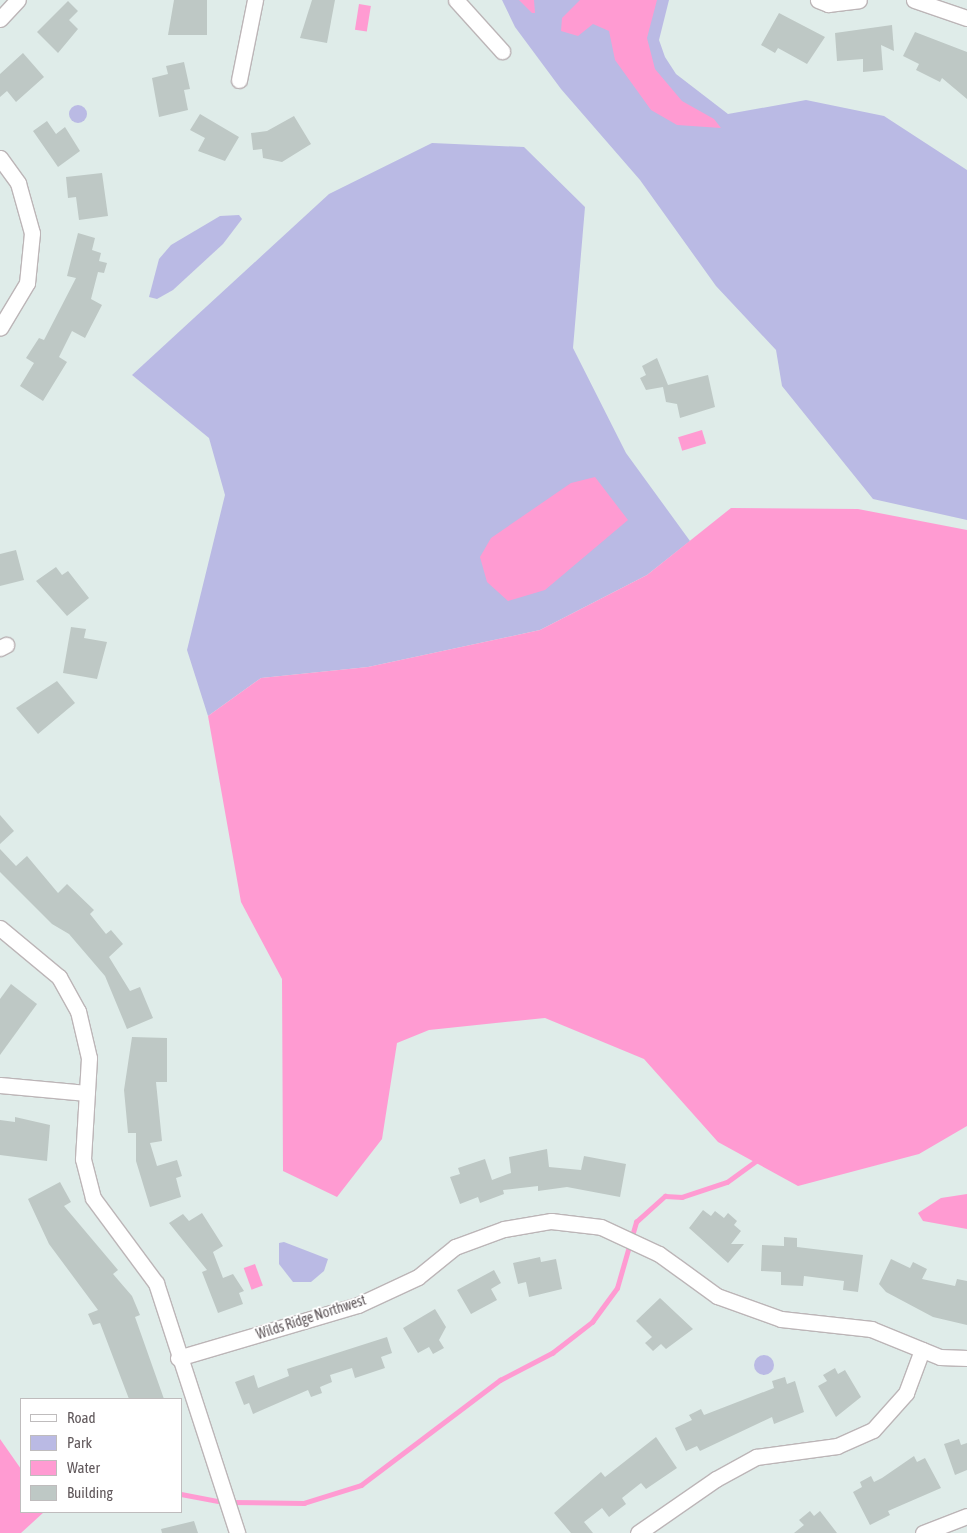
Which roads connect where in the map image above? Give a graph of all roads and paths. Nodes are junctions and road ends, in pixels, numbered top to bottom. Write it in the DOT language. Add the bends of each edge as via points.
graph roads {
  1 [pos="18,0"];
  2 [pos="255,0"];
  3 [pos="456,0"];
  4 [pos="818,0"];
  5 [pos="859,0"];
  6 [pos="914,0"];
  7 [pos="964,10"];
  8 [pos="0,19"];
  9 [pos="502,51"];
  10 [pos="240,80"];
  11 [pos="0,158"];
  12 [pos="0,328"];
  13 [pos="0,928"];
  14 [pos="0,1085"];
  15 [pos="87,1093"];
  16 [pos="922,1350"];
  17 [pos="178,1358"];
  18 [pos="967,1358"];
  19 [pos="967,1516"];
  20 [pos="237,1533"];
  21 [pos="638,1533"];
  22 [pos="923,1533"];
  1 -- 8 [label="street"];
  2 -- 10 [label="street"];
  3 -- 9 [label="street"];
  4 -- 5 [label="street" via="828,4"];
  6 -- 7 [label="street"];
  11 -- 12 [label="street" via="18,183 32,233 27,283"];
  13 -- 15 [label="street" via="59,977 78,1011 89,1058"];
  14 -- 15 [label="street"];
  15 -- 17 [label="street" via="83,1158 93,1198 156,1283"];
  16 -- 17 [label="street, Wilds Ridge Northwest" via="871,1329 781,1319 717,1296 659,1254 601,1227 551,1221 504,1229 455,1247 418,1277 358,1304"];
  16 -- 18 [label="street, Wilds Ridge Northwest" via="940,1357"];
  16 -- 21 [label="street" via="906,1394 873,1430 837,1446 756,1457 716,1479"];
  17 -- 20 [label="street"];
  19 -- 22 [label="street"];
}
